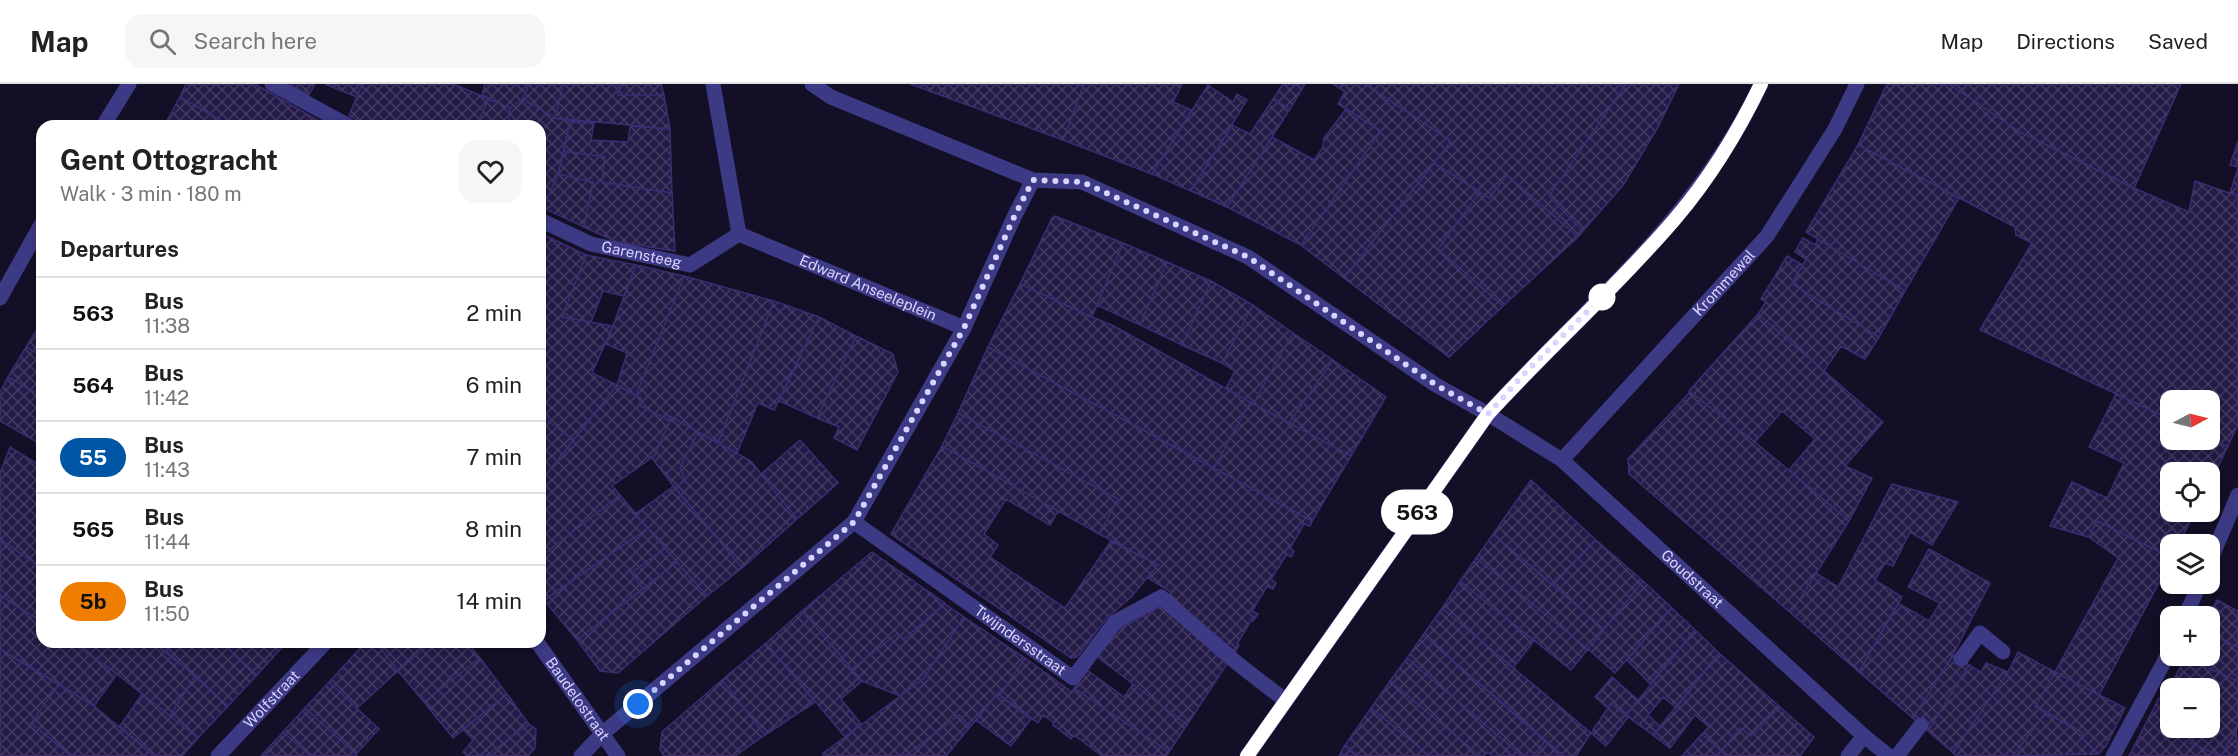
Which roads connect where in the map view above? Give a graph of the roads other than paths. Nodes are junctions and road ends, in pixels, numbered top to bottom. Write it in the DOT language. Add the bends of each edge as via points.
graph roads {
  1 [pos="129,84"];
  2 [pos="272,84"];
  3 [pos="714,84"];
  4 [pos="812,84"];
  5 [pos="1761,84"];
  6 [pos="1857,84"];
  7 [pos="107,120"];
  8 [pos="337,120"];
  9 [pos="1033,180"];
  10 [pos="546,223"];
  11 [pos="36,234"];
  12 [pos="739,234"];
  13 [pos="0,298"];
  14 [pos="964,328"];
  15 [pos="1488,414"];
  16 [pos="1562,460"];
  17 [pos="2238,495"];
  18 [pos="854,522"];
  19 [pos="2220,537"];
  20 [pos="320,648"];
  21 [pos="541,648"];
  22 [pos="2003,652"];
  23 [pos="1961,659"];
  24 [pos="2162,666"];
  25 [pos="1286,701"];
  26 [pos="1921,725"];
  27 [pos="602,734"];
  28 [pos="1864,736"];
  29 [pos="218,756"];
  30 [pos="581,756"];
  31 [pos="618,756"];
  32 [pos="1247,756"];
  33 [pos="1848,756"];
  34 [pos="1889,756"];
  35 [pos="1897,756"];
  36 [pos="2113,756"];
  1 -- 7 [label="street"];
  2 -- 8 [label="street"];
  3 -- 12 [label="street"];
  4 -- 9 [label="street" via="831,97"];
  5 -- 15 [label="street" via="1720,159 1676,218"];
  6 -- 16 [label="street, Krommewal" via="1835,129 1767,236"];
  9 -- 14 [label="street"];
  9 -- 15 [label="street, Goudstraat" via="1082,182 1248,257 1436,385"];
  10 -- 12 [label="street, Garensteeg" via="591,244 690,265"];
  11 -- 13 [label="street"];
  12 -- 14 [label="street, Edward Anseeleplein"];
  14 -- 18 [label="street"];
  15 -- 16 [label="street, Goudstraat"];
  15 -- 25 [label="street"];
  16 -- 28 [label="street, Goudstraat"];
  17 -- 19 [label="street"];
  18 -- 25 [label="street, Twijndersstraat" via="1073,678 1115,622 1161,597"];
  18 -- 27 [label="street"];
  20 -- 29 [label="street, Wolfstraat"];
  21 -- 27 [label="street, Baudelostraat"];
  22 -- 23 [label="street" via="1980,633"];
  24 -- 36 [label="street"];
  25 -- 32 [label="street"];
  26 -- 35 [label="street"];
  27 -- 30 [label="street"];
  27 -- 31 [label="street, Baudelostraat"];
  28 -- 33 [label="street"];
  28 -- 34 [label="street, Goudstraat"];
}
